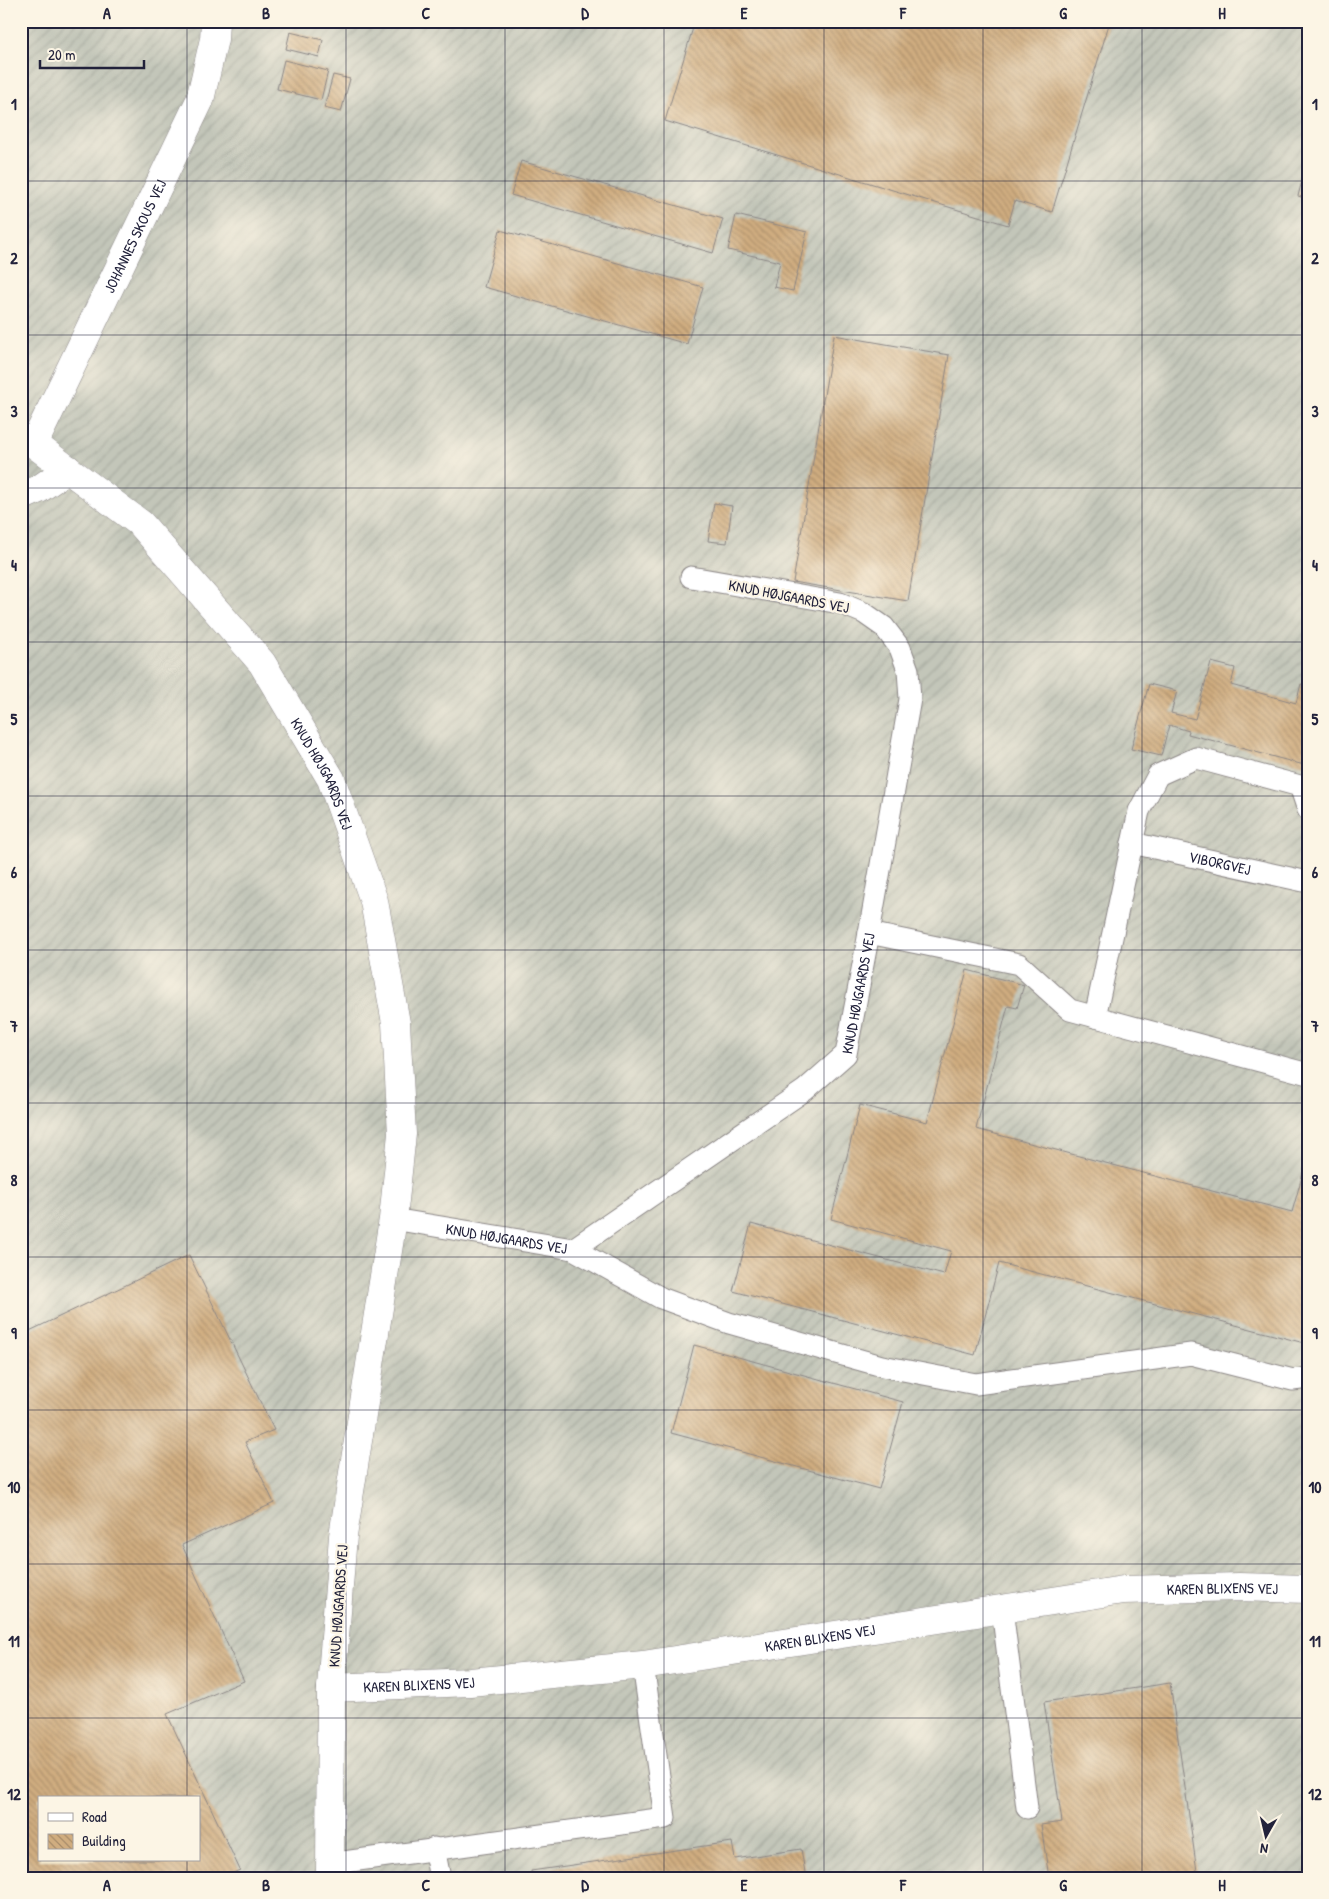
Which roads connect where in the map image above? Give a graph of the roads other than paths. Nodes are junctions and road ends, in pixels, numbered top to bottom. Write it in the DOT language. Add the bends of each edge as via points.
graph roads {
  1 [pos="215,21"];
  2 [pos="28,440"];
  3 [pos="68,469"];
  4 [pos="21,498"];
  5 [pos="691,577"];
  6 [pos="1308,810"];
  7 [pos="1132,843"];
  8 [pos="1308,882"];
  9 [pos="869,934"];
  10 [pos="1095,1017"];
  11 [pos="1308,1074"];
  12 [pos="392,1219"];
  13 [pos="573,1249"];
  14 [pos="1308,1378"];
  15 [pos="1308,1589"];
  16 [pos="1002,1609"];
  17 [pos="643,1665"];
  18 [pos="331,1688"];
  19 [pos="1027,1808"];
  20 [pos="434,1848"];
  21 [pos="329,1871"];
  22 [pos="440,1878"];
  1 -- 2 [label="street, JOHANNES SKOUS VEJ" via="200,100"];
  2 -- 3 [label="street, KNUD HØJGAARDS VEJ"];
  3 -- 4 [label="street"];
  3 -- 12 [label="street, KNUD HØJGAARDS VEJ" via="141,524 262,663 330,779 374,901 396,1023 402,1134"];
  5 -- 9 [label="lane, KNUD HØJGAARDS VEJ" via="840,603 864,612 884,627 900,648 908,670 910,699"];
  6 -- 7 [label="lane" via="1300,786 1196,758 1158,775 1139,811"];
  7 -- 8 [label="lane, VIBORGVEJ"];
  7 -- 10 [label="lane"];
  9 -- 10 [label="lane" via="1019,964 1070,1010"];
  9 -- 13 [label="lane, KNUD HØJGAARDS VEJ" via="846,1054 805,1090"];
  10 -- 11 [label="lane"];
  12 -- 13 [label="lane, KNUD HØJGAARDS VEJ"];
  12 -- 18 [label="street, KNUD HØJGAARDS VEJ" via="343,1536"];
  13 -- 14 [label="lane" via="661,1298 729,1324 882,1366 976,1384 1191,1354 1293,1380"];
  15 -- 16 [label="street, KAREN BLIXENS VEJ" via="1123,1590"];
  16 -- 17 [label="street, KAREN BLIXENS VEJ"];
  16 -- 19 [label="lane"];
  17 -- 18 [label="street, KAREN BLIXENS VEJ" via="470,1682"];
  17 -- 20 [label="lane" via="665,1818"];
  18 -- 21 [label="street, KNUD HØJGAARDS VEJ"];
  20 -- 21 [label="lane"];
  20 -- 22 [label="lane"];
}
